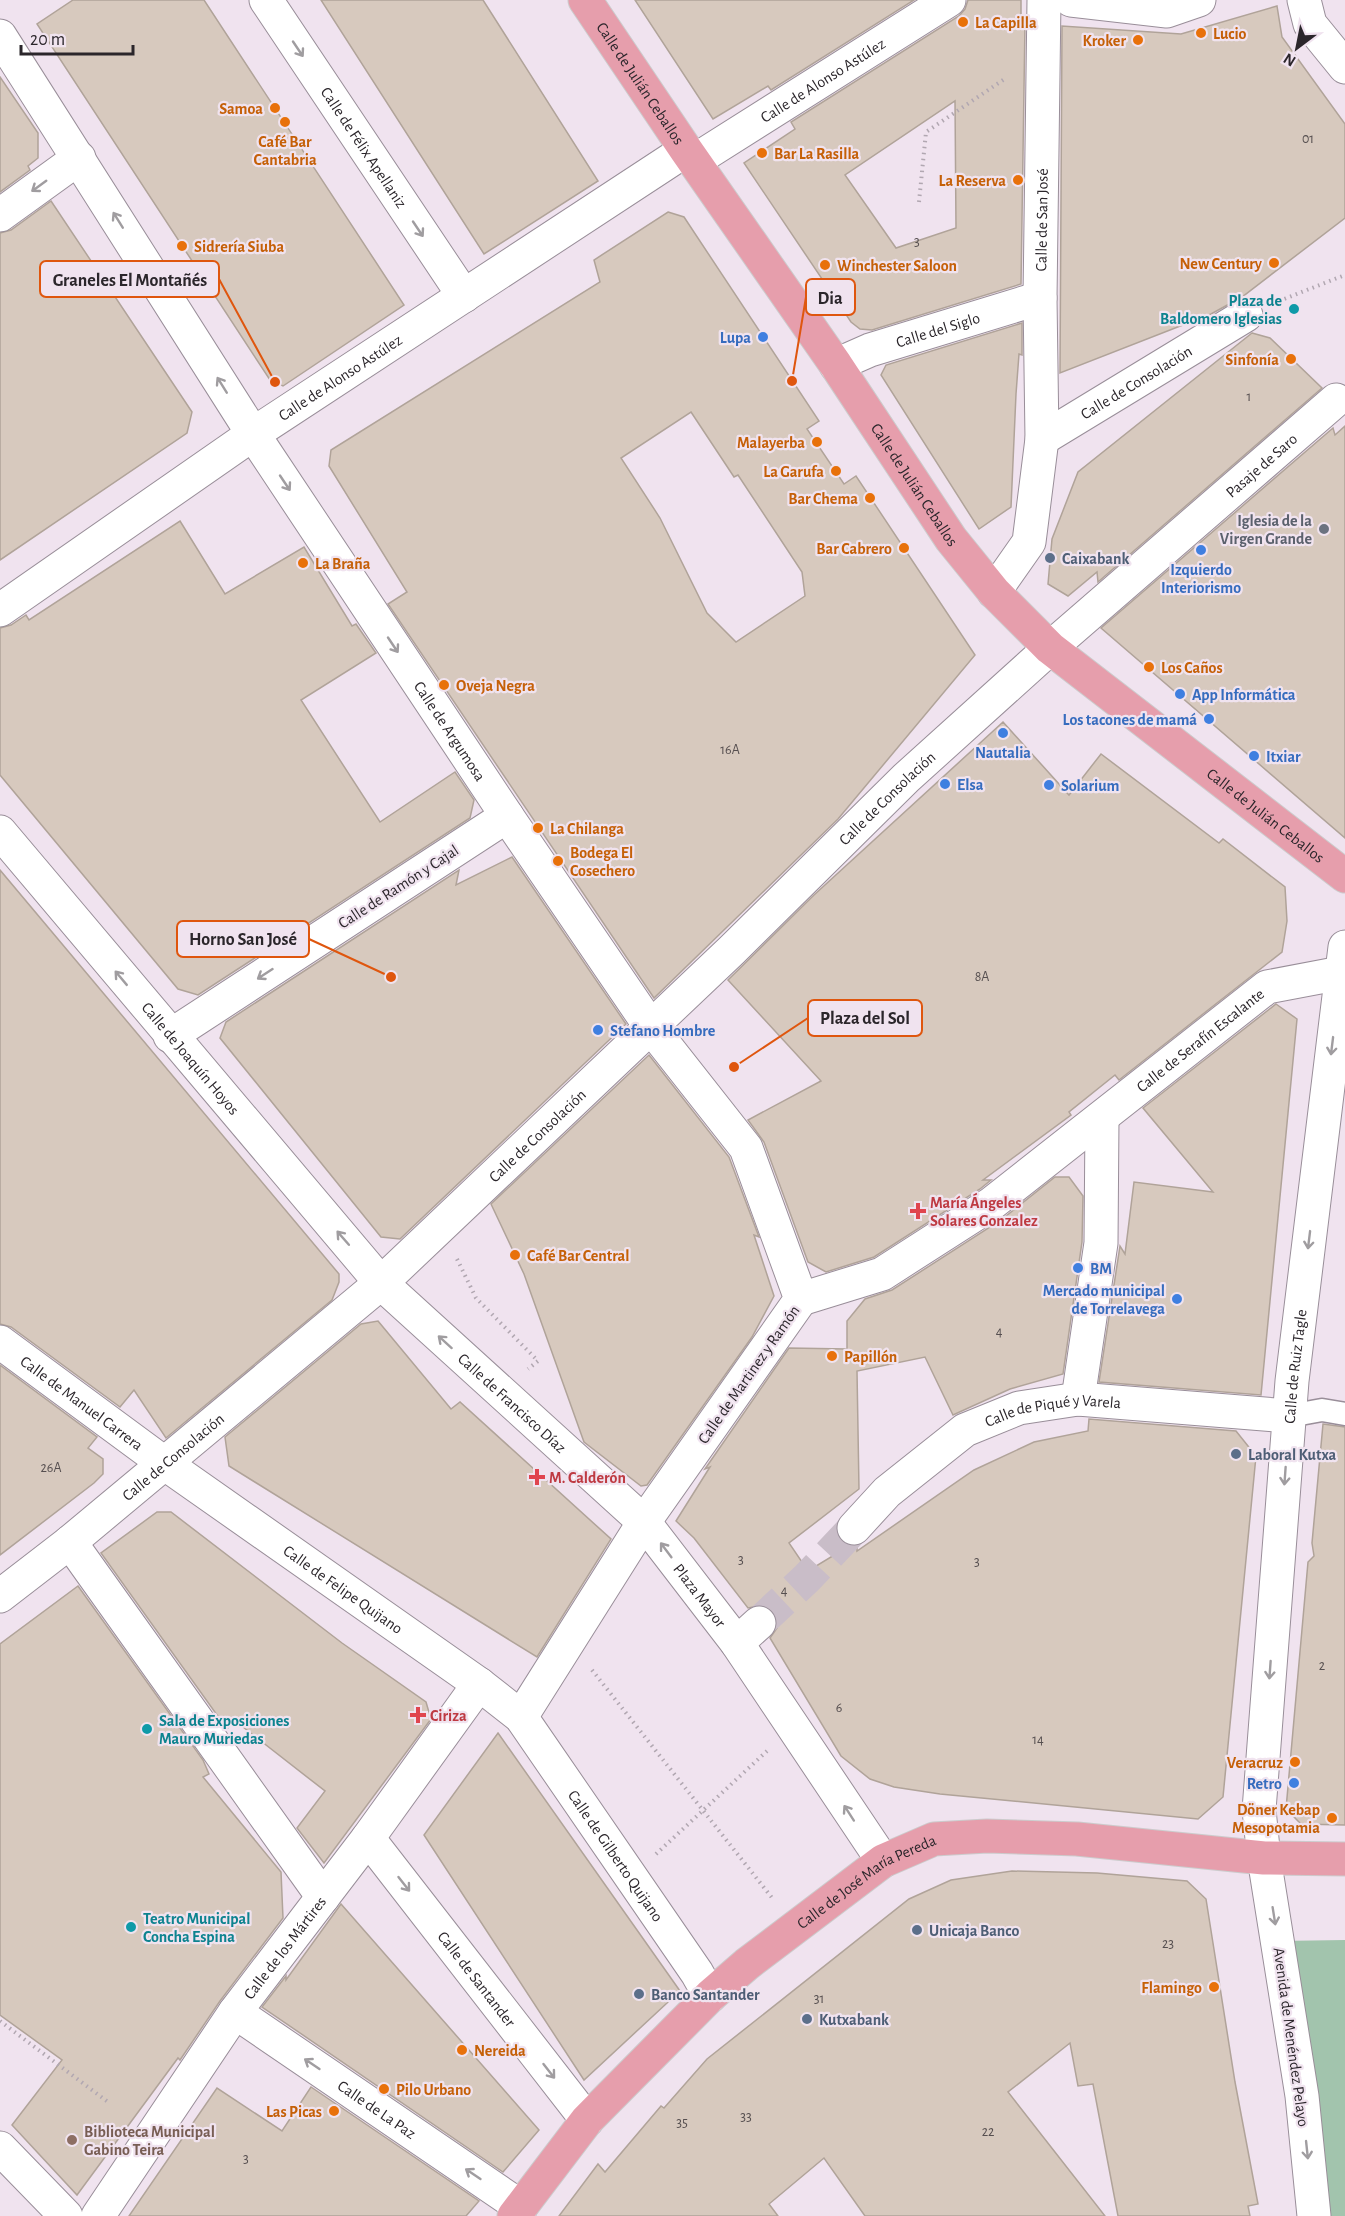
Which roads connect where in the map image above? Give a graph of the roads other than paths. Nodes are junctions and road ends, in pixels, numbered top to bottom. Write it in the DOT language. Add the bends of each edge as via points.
graph roads {
  1 [pos="266,0"];
  2 [pos="585,0"];
  3 [pos="949,0"];
  4 [pos="1044,0"];
  5 [pos="1071,0"];
  6 [pos="1199,0"];
  7 [pos="1304,0"];
  8 [pos="0,36"];
  9 [pos="1345,67"];
  10 [pos="690,155"];
  11 [pos="79,158"];
  12 [pos="0,214"];
  13 [pos="464,296"];
  14 [pos="1040,298"];
  15 [pos="1246,315"];
  16 [pos="836,365"];
  17 [pos="1336,400"];
  18 [pos="253,434"];
  19 [pos="1042,439"];
  20 [pos="993,592"];
  21 [pos="0,610"];
  22 [pos="1050,648"];
  23 [pos="507,816"];
  24 [pos="0,832"];
  25 [pos="1345,876"];
  26 [pos="1343,960"];
  27 [pos="650,1026"];
  28 [pos="170,1036"];
  29 [pos="1102,1119"];
  30 [pos="381,1283"];
  31 [pos="801,1299"];
  32 [pos="0,1342"];
  33 [pos="1078,1399"];
  34 [pos="1345,1414"];
  35 [pos="1289,1416"];
  36 [pos="164,1463"];
  37 [pos="644,1522"];
  38 [pos="854,1528"];
  39 [pos="70,1542"];
  40 [pos="0,1596"];
  41 [pos="479,1684"];
  42 [pos="521,1717"];
  43 [pos="368,1838"];
  44 [pos="1264,1858"];
  45 [pos="1345,1859"];
  46 [pos="883,1861"];
  47 [pos="322,1897"];
  48 [pos="710,1996"];
  49 [pos="236,2012"];
  50 [pos="587,2120"];
  51 [pos="0,2148"];
  52 [pos="517,2211"];
  53 [pos="66,2216"];
  54 [pos="98,2216"];
  55 [pos="1314,2216"];
  1 -- 13 [label="street, Calle de Félix Apellaniz, one-way"];
  2 -- 10 [label="highway, Calle de Julián Ceballos"];
  3 -- 10 [label="street, Calle de Alonso Astúlez"];
  4 -- 14 [label="street, Calle de San José"];
  5 -- 6 [label="street" via="1167,11"];
  7 -- 9 [label="street" via="1310,24"];
  8 -- 11 [label="street, Calle de Argumosa"];
  10 -- 13 [label="street, Calle de Alonso Astúlez"];
  10 -- 16 [label="highway, Calle de Julián Ceballos"];
  11 -- 12 [label="street, one-way"];
  18 -- 11 [label="street, Calle de Argumosa, one-way"];
  13 -- 18 [label="street, Calle de Alonso Astúlez"];
  14 -- 16 [label="street, Calle del Siglo" via="870,350"];
  14 -- 19 [label="street, Calle de San José"];
  15 -- 19 [label="street, Calle de Consolación"];
  16 -- 20 [label="highway, Calle de Julián Ceballos" via="951,540"];
  17 -- 22 [label="street, Pasaje de Saro"];
  18 -- 21 [label="street, Calle de Alonso Astúlez"];
  18 -- 23 [label="street, Calle de Argumosa, one-way"];
  19 -- 20 [label="street" via="1029,542"];
  20 -- 22 [label="highway, Calle de Julián Ceballos"];
  22 -- 25 [label="highway, Calle de Julián Ceballos"];
  22 -- 27 [label="street, Calle de Consolación" via="906,778 732,951"];
  23 -- 27 [label="street, Calle de Argumosa"];
  23 -- 28 [label="street, Calle de Ramón y Cajal, one-way"];
  28 -- 24 [label="street, Calle de Joaquín Hoyos, one-way"];
  26 -- 29 [label="street, Calle de Serafín Escalante" via="1267,987"];
  26 -- 35 [label="street, Calle de Ruiz Tagle, one-way"];
  27 -- 30 [label="street, Calle de Consolación"];
  27 -- 31 [label="street, Calle de Martinez y Ramón" via="746,1148"];
  30 -- 28 [label="street, Calle de Joaquín Hoyos, one-way"];
  29 -- 31 [label="street, Calle de Serafín Escalante" via="992,1204 882,1274"];
  29 -- 33 [label="street" via="1101,1243"];
  30 -- 36 [label="street, Calle de Consolación"];
  37 -- 30 [label="street, Calle de Francisco Díaz, one-way"];
  31 -- 37 [label="street, Calle de Martinez y Ramón"];
  32 -- 36 [label="street, Calle de Manuel Carrera"];
  33 -- 35 [label="street, Calle de Piqué y Varela"];
  33 -- 38 [label="street, Calle de Piqué y Varela" via="1019,1407 965,1430 887,1492"];
  34 -- 35 [label="lane" via="1322,1410"];
  35 -- 44 [label="street, Calle de Ruiz Tagle, one-way" via="1259,1810"];
  36 -- 39 [label="street, Calle de Consolación"];
  36 -- 41 [label="street, Calle de Felipe Quijano"];
  37 -- 42 [label="street"];
  46 -- 37 [label="street, Plaza Mayor, one-way" via="792,1726 748,1633"];
  39 -- 40 [label="street, Calle de Consolación"];
  39 -- 47 [label="street"];
  41 -- 42 [label="street, Calle de Felipe Quijano"];
  41 -- 43 [label="street, Calle de los Mártires"];
  42 -- 48 [label="street, Calle de Gilberto Quijano"];
  43 -- 47 [label="street, Calle de los Mártires"];
  43 -- 50 [label="street, Calle de Santander, one-way"];
  44 -- 45 [label="highway, Calle de José María Pereda"];
  44 -- 46 [label="highway, Calle de José María Pereda" via="1077,1839 987,1836 934,1839"];
  44 -- 55 [label="street, Avenida de Menéndez Pelayo, one-way" via="1302,2096"];
  46 -- 48 [label="highway, Calle de José María Pereda"];
  47 -- 49 [label="street, Calle de los Mártires"];
  48 -- 50 [label="highway, Calle de José María Pereda"];
  52 -- 49 [label="street, Calle de La Paz, one-way"];
  49 -- 54 [label="street, Calle de los Mártires"];
  50 -- 52 [label="highway, Calle de José María Pereda"];
  51 -- 53 [label="street"];
}
